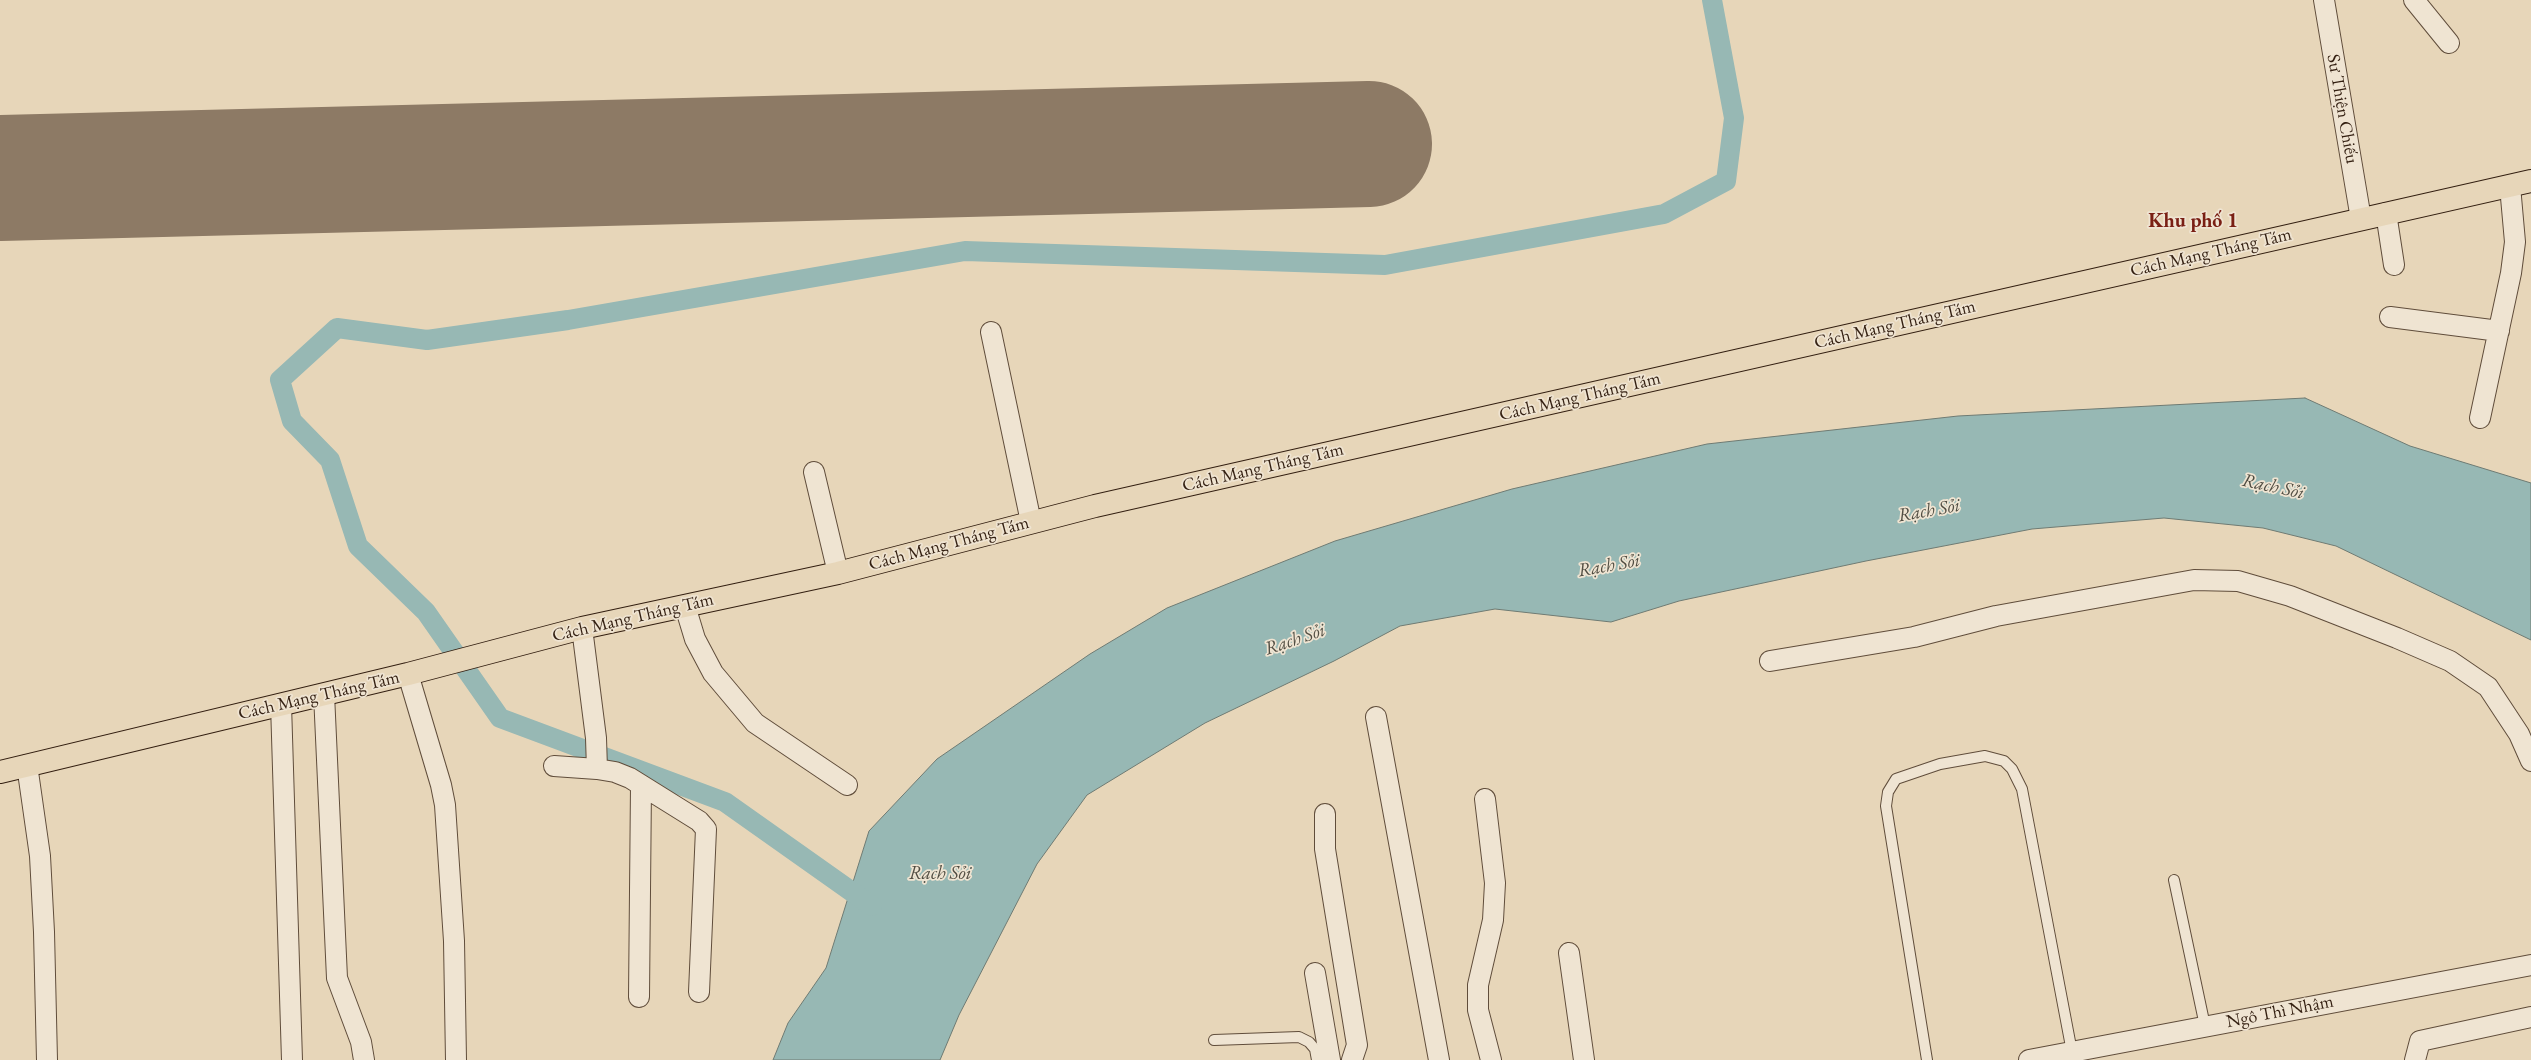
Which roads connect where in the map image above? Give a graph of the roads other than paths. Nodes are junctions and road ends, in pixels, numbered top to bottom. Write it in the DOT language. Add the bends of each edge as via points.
graph roads {
  1 [pos="2324,0"];
  2 [pos="2414,0"];
  3 [pos="2449,43"];
  4 [pos="2531,181"];
  5 [pos="2510,186"];
  6 [pos="2386,213"];
  7 [pos="2361,219"];
  8 [pos="2394,265"];
  9 [pos="2390,317"];
  10 [pos="2499,331"];
  11 [pos="991,332"];
  12 [pos="2480,418"];
  13 [pos="814,472"];
  14 [pos="1031,522"];
  15 [pos="838,573"];
  16 [pos="685,606"];
  17 [pos="582,628"];
  18 [pos="1770,661"];
  19 [pos="413,672"];
  20 [pos="324,694"];
  21 [pos="281,704"];
  22 [pos="1376,717"];
  23 [pos="597,755"];
  24 [pos="2531,761"];
  25 [pos="26,765"];
  26 [pos="554,766"];
  27 [pos="0,772"];
  28 [pos="641,785"];
  29 [pos="847,785"];
  30 [pos="1485,799"];
  31 [pos="1325,814"];
  32 [pos="2174,880"];
  33 [pos="1569,953"];
  34 [pos="2531,965"];
  35 [pos="1315,973"];
  36 [pos="699,992"];
  37 [pos="639,997"];
  38 [pos="2531,1017"];
  39 [pos="2206,1026"];
  40 [pos="1214,1040"];
  41 [pos="2072,1052"];
  42 [pos="47,1060"];
  43 [pos="292,1060"];
  44 [pos="364,1060"];
  45 [pos="456,1060"];
  46 [pos="1317,1060"];
  47 [pos="1330,1060"];
  48 [pos="1352,1060"];
  49 [pos="1439,1060"];
  50 [pos="1491,1060"];
  51 [pos="1584,1060"];
  52 [pos="1927,1060"];
  53 [pos="2029,1060"];
  54 [pos="2416,1060"];
  1 -- 7 [label="street, Sư Thiện Chiếu"];
  2 -- 3 [label="street"];
  4 -- 5 [label="main road, Cách Mạng Tháng Tám"];
  5 -- 6 [label="main road, Cách Mạng Tháng Tám"];
  5 -- 10 [label="street" via="2515,242"];
  6 -- 7 [label="main road, Cách Mạng Tháng Tám"];
  6 -- 8 [label="street"];
  7 -- 14 [label="main road, Cách Mạng Tháng Tám"];
  9 -- 10 [label="street"];
  10 -- 12 [label="street"];
  11 -- 14 [label="street"];
  13 -- 15 [label="street"];
  14 -- 15 [label="main road, Cách Mạng Tháng Tám"];
  15 -- 16 [label="main road, Cách Mạng Tháng Tám"];
  16 -- 17 [label="main road, Cách Mạng Tháng Tám"];
  16 -- 29 [label="street" via="695,639 713,673 755,723"];
  17 -- 19 [label="main road, Cách Mạng Tháng Tám"];
  17 -- 23 [label="street"];
  18 -- 24 [label="street" via="1914,637 1996,616 2194,580 2238,581 2290,596 2450,661 2488,687 2519,734"];
  19 -- 20 [label="main road, Cách Mạng Tháng Tám"];
  19 -- 45 [label="street" via="445,805 454,941"];
  20 -- 21 [label="main road, Cách Mạng Tháng Tám"];
  20 -- 44 [label="street" via="337,978 361,1042"];
  21 -- 25 [label="main road, Cách Mạng Tháng Tám"];
  21 -- 43 [label="street"];
  22 -- 49 [label="street"];
  23 -- 26 [label="street"];
  23 -- 28 [label="street" via="615,772"];
  25 -- 27 [label="main road, Cách Mạng Tháng Tám"];
  25 -- 42 [label="street" via="40,856"];
  28 -- 36 [label="street" via="699,821 706,829"];
  28 -- 37 [label="street"];
  30 -- 50 [label="street" via="1495,883 1493,920 1478,985 1478,1010"];
  31 -- 48 [label="street" via="1325,848 1357,1045"];
  32 -- 39 [label="lane"];
  33 -- 51 [label="street"];
  34 -- 39 [label="street, Ngô Thì Nhậm"];
  35 -- 47 [label="street"];
  38 -- 54 [label="street" via="2420,1041"];
  39 -- 41 [label="street, Ngô Thì Nhậm"];
  40 -- 46 [label="lane" via="1299,1037 1315,1049"];
  41 -- 52 [label="lane" via="2022,789 2012,769 2004,761 1985,756 1940,764 1896,779 1888,792 1886,806"];
  41 -- 53 [label="street, Ngô Thì Nhậm"];
}
